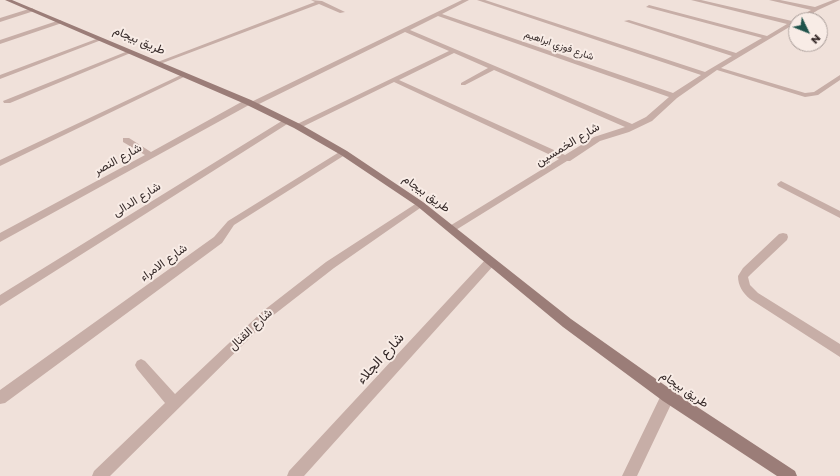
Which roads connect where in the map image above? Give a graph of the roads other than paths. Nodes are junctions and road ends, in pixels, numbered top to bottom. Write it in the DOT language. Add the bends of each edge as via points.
graph roads {
  1 [pos="8,0"];
  2 [pos="466,0"];
  3 [pos="480,0"];
  4 [pos="694,0"];
  5 [pos="772,0"];
  6 [pos="837,0"];
  7 [pos="317,1"];
  8 [pos="650,8"];
  9 [pos="32,10"];
  10 [pos="816,10"];
  11 [pos="342,12"];
  12 [pos="813,12"];
  13 [pos="438,14"];
  14 [pos="0,20"];
  15 [pos="788,20"];
  16 [pos="627,21"];
  17 [pos="60,22"];
  18 [pos="788,27"];
  19 [pos="406,30"];
  20 [pos="768,38"];
  21 [pos="101,39"];
  22 [pos="0,42"];
  23 [pos="454,51"];
  24 [pos="130,52"];
  25 [pos="738,56"];
  26 [pos="158,63"];
  27 [pos="493,68"];
  28 [pos="716,68"];
  29 [pos="707,74"];
  30 [pos="185,75"];
  31 [pos="0,77"];
  32 [pos="840,77"];
  33 [pos="394,80"];
  34 [pos="832,82"];
  35 [pos="463,84"];
  36 [pos="840,85"];
  37 [pos="674,96"];
  38 [pos="7,101"];
  39 [pos="250,103"];
  40 [pos="288,121"];
  41 [pos="298,126"];
  42 [pos="631,127"];
  43 [pos="126,140"];
  44 [pos="344,153"];
  45 [pos="151,155"];
  46 [pos="567,159"];
  47 [pos="0,163"];
  48 [pos="781,184"];
  49 [pos="420,204"];
  50 [pos="840,215"];
  51 [pos="451,230"];
  52 [pos="783,237"];
  53 [pos="0,238"];
  54 [pos="490,262"];
  55 [pos="0,301"];
  56 [pos="840,351"];
  57 [pos="141,365"];
  58 [pos="668,396"];
  59 [pos="0,398"];
  60 [pos="175,404"];
  61 [pos="99,476"];
  62 [pos="294,476"];
  63 [pos="628,476"];
  64 [pos="790,476"];
  1 -- 9 [label="main road, طريق بيجام"];
  2 -- 13 [label="street, شارع النصر"];
  3 -- 29 [label="street"];
  4 -- 15 [label="street"];
  5 -- 10 [label="street"];
  6 -- 10 [label="street, شارع الخمسين"];
  7 -- 11 [label="street"];
  7 -- 26 [label="street"];
  8 -- 20 [label="street"];
  9 -- 14 [label="street"];
  9 -- 17 [label="main road, طريق بيجام"];
  10 -- 12 [label="street, شارع الخمسين"];
  13 -- 19 [label="street, شارع النصر"];
  13 -- 37 [label="street, شارع فوزي ابراهيم"];
  16 -- 25 [label="street"];
  17 -- 21 [label="main road, طريق بيجام"];
  17 -- 22 [label="street"];
  18 -- 20 [label="street, شارع الخمسين"];
  19 -- 23 [label="street"];
  19 -- 39 [label="street, شارع النصر"];
  20 -- 25 [label="street, شارع الخمسين"];
  21 -- 24 [label="main road, طريق بيجام"];
  21 -- 31 [label="street"];
  23 -- 27 [label="street"];
  23 -- 33 [label="street"];
  24 -- 26 [label="main road, طريق بيجام"];
  24 -- 38 [label="street"];
  25 -- 28 [label="street, شارع الخمسين"];
  26 -- 30 [label="main road, طريق بيجام"];
  27 -- 35 [label="street"];
  27 -- 42 [label="street"];
  28 -- 29 [label="street, شارع الخمسين"];
  28 -- 34 [label="street" via="806,95 816,94"];
  29 -- 37 [label="street, شارع الخمسين"];
  30 -- 39 [label="main road, طريق بيجام"];
  30 -- 47 [label="street"];
  32 -- 34 [label="street"];
  33 -- 41 [label="street"];
  33 -- 46 [label="street"];
  34 -- 36 [label="street"];
  37 -- 42 [label="street, شارع الخمسين" via="648,120"];
  39 -- 40 [label="main road, طريق بيجام"];
  39 -- 45 [label="street, شارع النصر"];
  40 -- 41 [label="main road, طريق بيجام"];
  40 -- 55 [label="street, شارع الدالى"];
  41 -- 44 [label="main road, طريق بيجام"];
  42 -- 46 [label="street, شارع الخمسين" via="597,139"];
  43 -- 45 [label="street"];
  44 -- 49 [label="main road, طريق بيجام"];
  44 -- 59 [label="street, شارع الامراء" via="231,223 218,240"];
  45 -- 53 [label="street, شارع النصر"];
  46 -- 51 [label="street, شارع الخمسين"];
  48 -- 50 [label="street"];
  49 -- 51 [label="main road, طريق بيجام"];
  49 -- 60 [label="street, شارع القنال" via="288,296 245,334"];
  51 -- 54 [label="main road, طريق بيجام"];
  52 -- 56 [label="street" via="747,271 743,276 743,283 754,296"];
  54 -- 58 [label="main road, طريق بيجام" via="567,323"];
  54 -- 62 [label="street, شارع الجلاء"];
  57 -- 60 [label="street"];
  58 -- 63 [label="street"];
  58 -- 64 [label="main road, طريق بيجام"];
  60 -- 61 [label="street, شارع القنال"];
}
